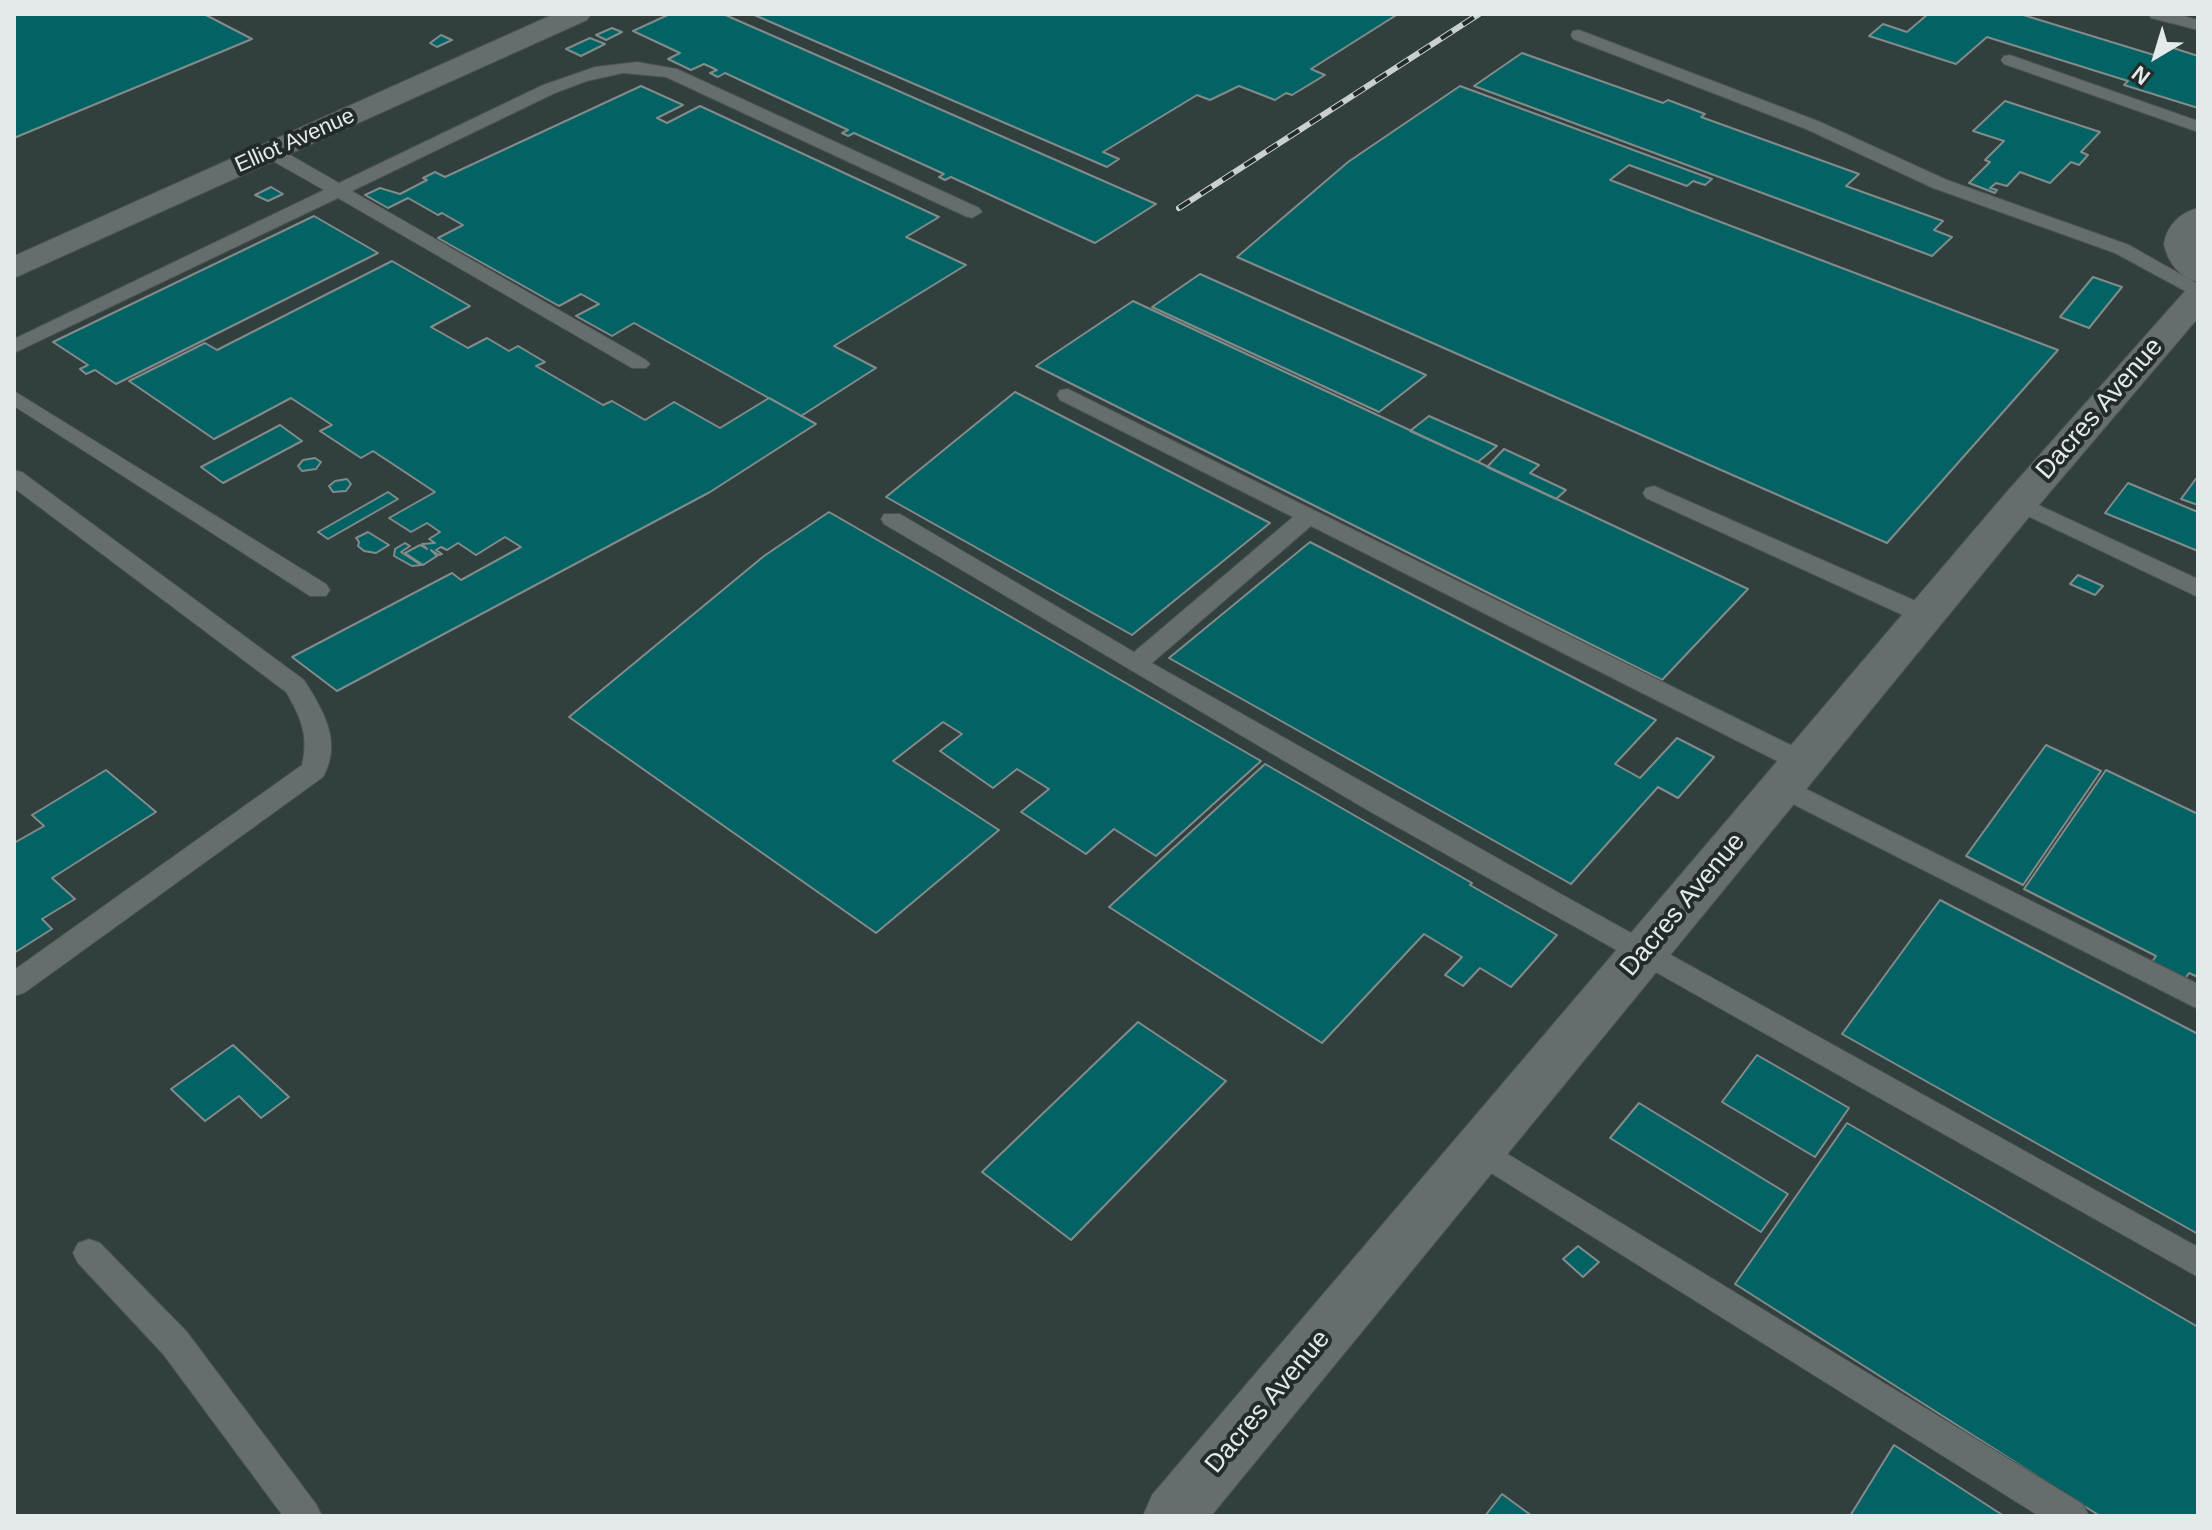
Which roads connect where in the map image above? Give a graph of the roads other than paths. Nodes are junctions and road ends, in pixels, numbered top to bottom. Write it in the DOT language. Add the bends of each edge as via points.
graph roads {
  1 [pos="577,14"];
  2 [pos="2157,14"];
  3 [pos="2198,25"];
  4 [pos="1579,35"];
  5 [pos="2010,60"];
  6 [pos="2198,127"];
  7 [pos="271,152"];
  8 [pos="337,190"];
  9 [pos="972,212"];
  10 [pos="2198,218"];
  11 [pos="14,268"];
  12 [pos="2198,272"];
  13 [pos="2198,295"];
  14 [pos="14,347"];
  15 [pos="639,364"];
  16 [pos="1068,395"];
  17 [pos="14,397"];
  18 [pos="14,477"];
  19 [pos="1654,493"];
  20 [pos="2019,503"];
  21 [pos="1308,516"];
  22 [pos="892,519"];
  23 [pos="2198,589"];
  24 [pos="318,590"];
  25 [pos="1925,615"];
  26 [pos="1135,664"];
  27 [pos="1792,774"];
  28 [pos="1642,954"];
  29 [pos="14,985"];
  30 [pos="2198,997"];
  31 [pos="1478,1149"];
  32 [pos="89,1253"];
  33 [pos="2198,1263"];
  34 [pos="304,1516"];
  35 [pos="1173,1516"];
  36 [pos="2071,1516"];
  1 -- 7 [label="street, Elliot Avenue"];
  2 -- 3 [label="lane"];
  4 -- 13 [label="lane" via="1812,125 1940,184 2113,245"];
  5 -- 6 [label="lane"];
  7 -- 8 [label="lane"];
  7 -- 11 [label="street, Elliot Avenue"];
  8 -- 9 [label="lane" via="549,89 596,71 643,66 671,73"];
  8 -- 14 [label="lane"];
  8 -- 15 [label="lane"];
  10 -- 12 [label="street" via="2187,225 2180,240 2183,255"];
  13 -- 20 [label="street, Dacres Avenue"];
  16 -- 21 [label="lane"];
  17 -- 24 [label="lane"];
  18 -- 29 [label="lane" via="295,686 322,742 314,770"];
  19 -- 25 [label="lane"];
  20 -- 23 [label="lane"];
  20 -- 25 [label="street, Dacres Avenue"];
  21 -- 26 [label="lane"];
  21 -- 27 [label="lane"];
  22 -- 26 [label="lane"];
  25 -- 27 [label="street, Dacres Avenue"];
  26 -- 28 [label="lane"];
  27 -- 28 [label="street, Dacres Avenue"];
  27 -- 30 [label="lane"];
  28 -- 31 [label="street, Dacres Avenue"];
  28 -- 33 [label="lane"];
  31 -- 35 [label="street, Dacres Avenue"];
  31 -- 36 [label="lane"];
  32 -- 34 [label="lane" via="175,1343"];
}
